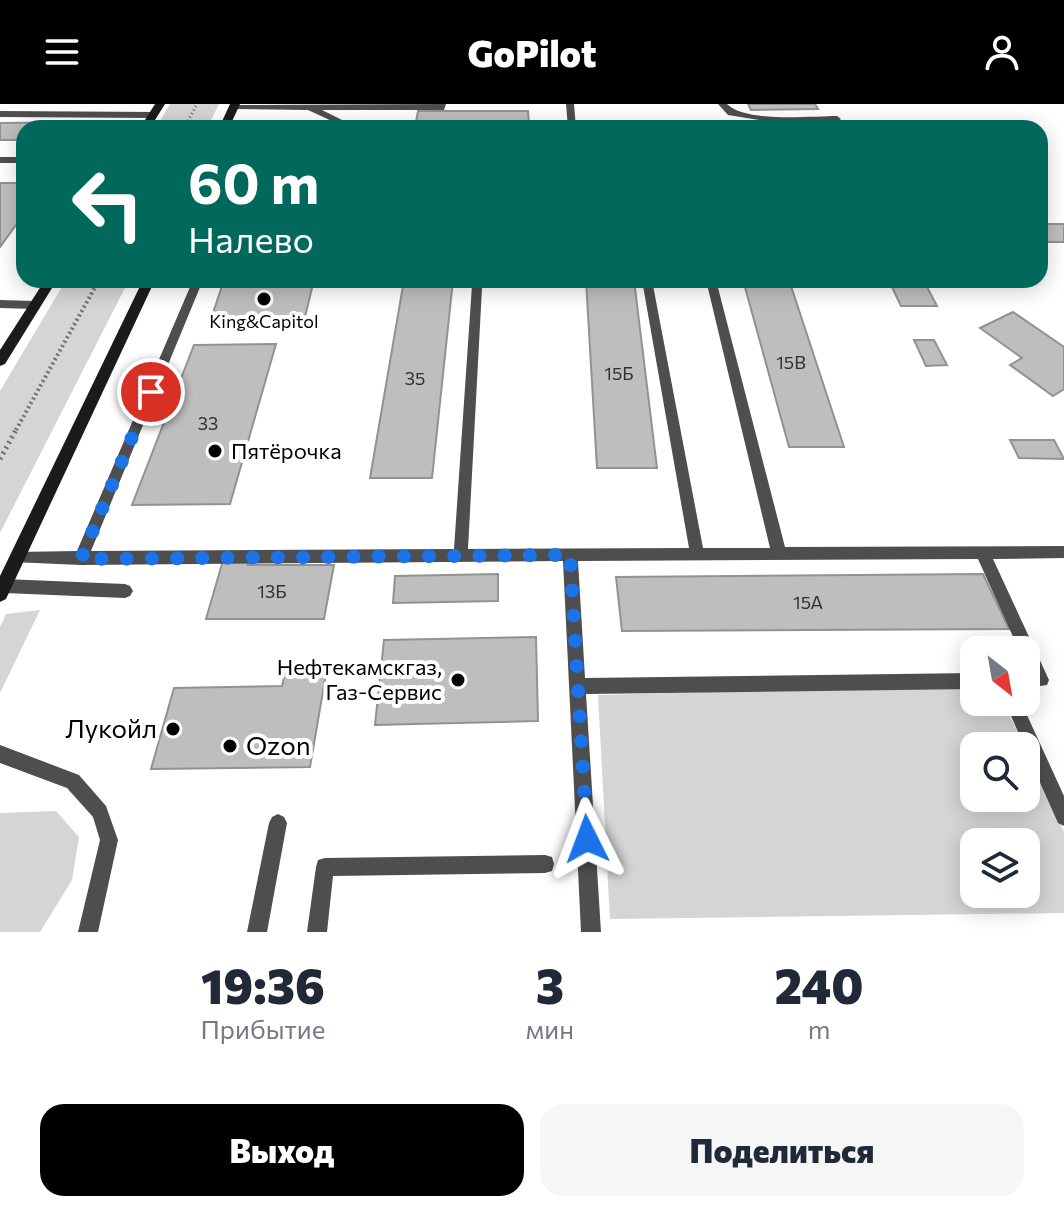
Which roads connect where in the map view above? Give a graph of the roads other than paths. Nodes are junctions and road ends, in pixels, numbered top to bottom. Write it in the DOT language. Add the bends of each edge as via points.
graph roads {
  1 [pos="51,104"];
  2 [pos="160,104"];
  3 [pos="442,104"];
  4 [pos="722,104"];
  5 [pos="235,106"];
  6 [pos="254,106"];
  7 [pos="392,106"];
  8 [pos="309,108"];
  9 [pos="0,114"];
  10 [pos="43,114"];
  11 [pos="153,115"];
  12 [pos="150,120"];
  13 [pos="336,120"];
  14 [pos="758,120"];
  15 [pos="46,288"];
  16 [pos="145,288"];
  17 [pos="195,288"];
  18 [pos="477,288"];
  19 [pos="648,288"];
  20 [pos="713,288"];
  21 [pos="0,304"];
  22 [pos="35,305"];
  23 [pos="0,361"];
  24 [pos="697,552"];
  25 [pos="1064,552"];
  26 [pos="779,553"];
  27 [pos="461,554"];
  28 [pos="570,555"];
  29 [pos="984,555"];
  30 [pos="17,558"];
  31 [pos="81,559"];
  32 [pos="2,590"];
  33 [pos="125,591"];
  34 [pos="1021,636"];
  35 [pos="960,681"];
  36 [pos="578,686"];
  37 [pos="1019,716"];
  38 [pos="0,754"];
  39 [pos="1064,817"];
  40 [pos="278,823"];
  41 [pos="545,864"];
  42 [pos="88,932"];
  43 [pos="257,932"];
  44 [pos="317,932"];
  45 [pos="591,932"];
  1 -- 10 [label="lane"];
  2 -- 11 [label="main road"];
  3 -- 7 [label="lane"];
  4 -- 14 [label="lane" via="731,113"];
  5 -- 6 [label="lane"];
  6 -- 8 [label="lane"];
  7 -- 8 [label="lane"];
  8 -- 13 [label="lane"];
  9 -- 10 [label="lane"];
  10 -- 11 [label="lane"];
  11 -- 12 [label="main road"];
  15 -- 22 [label="main road"];
  16 -- 30 [label="main road"];
  17 -- 31 [label="lane"];
  18 -- 27 [label="lane"];
  19 -- 24 [label="lane"];
  20 -- 26 [label="lane"];
  21 -- 22 [label="lane"];
  22 -- 23 [label="main road"];
  24 -- 26 [label="lane"];
  24 -- 28 [label="lane"];
  25 -- 29 [label="lane"];
  26 -- 29 [label="lane"];
  27 -- 28 [label="lane"];
  27 -- 31 [label="lane"];
  28 -- 36 [label="lane"];
  29 -- 34 [label="lane"];
  30 -- 31 [label="lane"];
  30 -- 32 [label="main road"];
  32 -- 33 [label="lane"];
  35 -- 36 [label="lane"];
  36 -- 45 [label="lane"];
  37 -- 39 [label="lane"];
  38 -- 42 [label="lane" via="73,781 100,812 109,840"];
  40 -- 43 [label="lane"];
  41 -- 44 [label="lane" via="325,867"];
}
